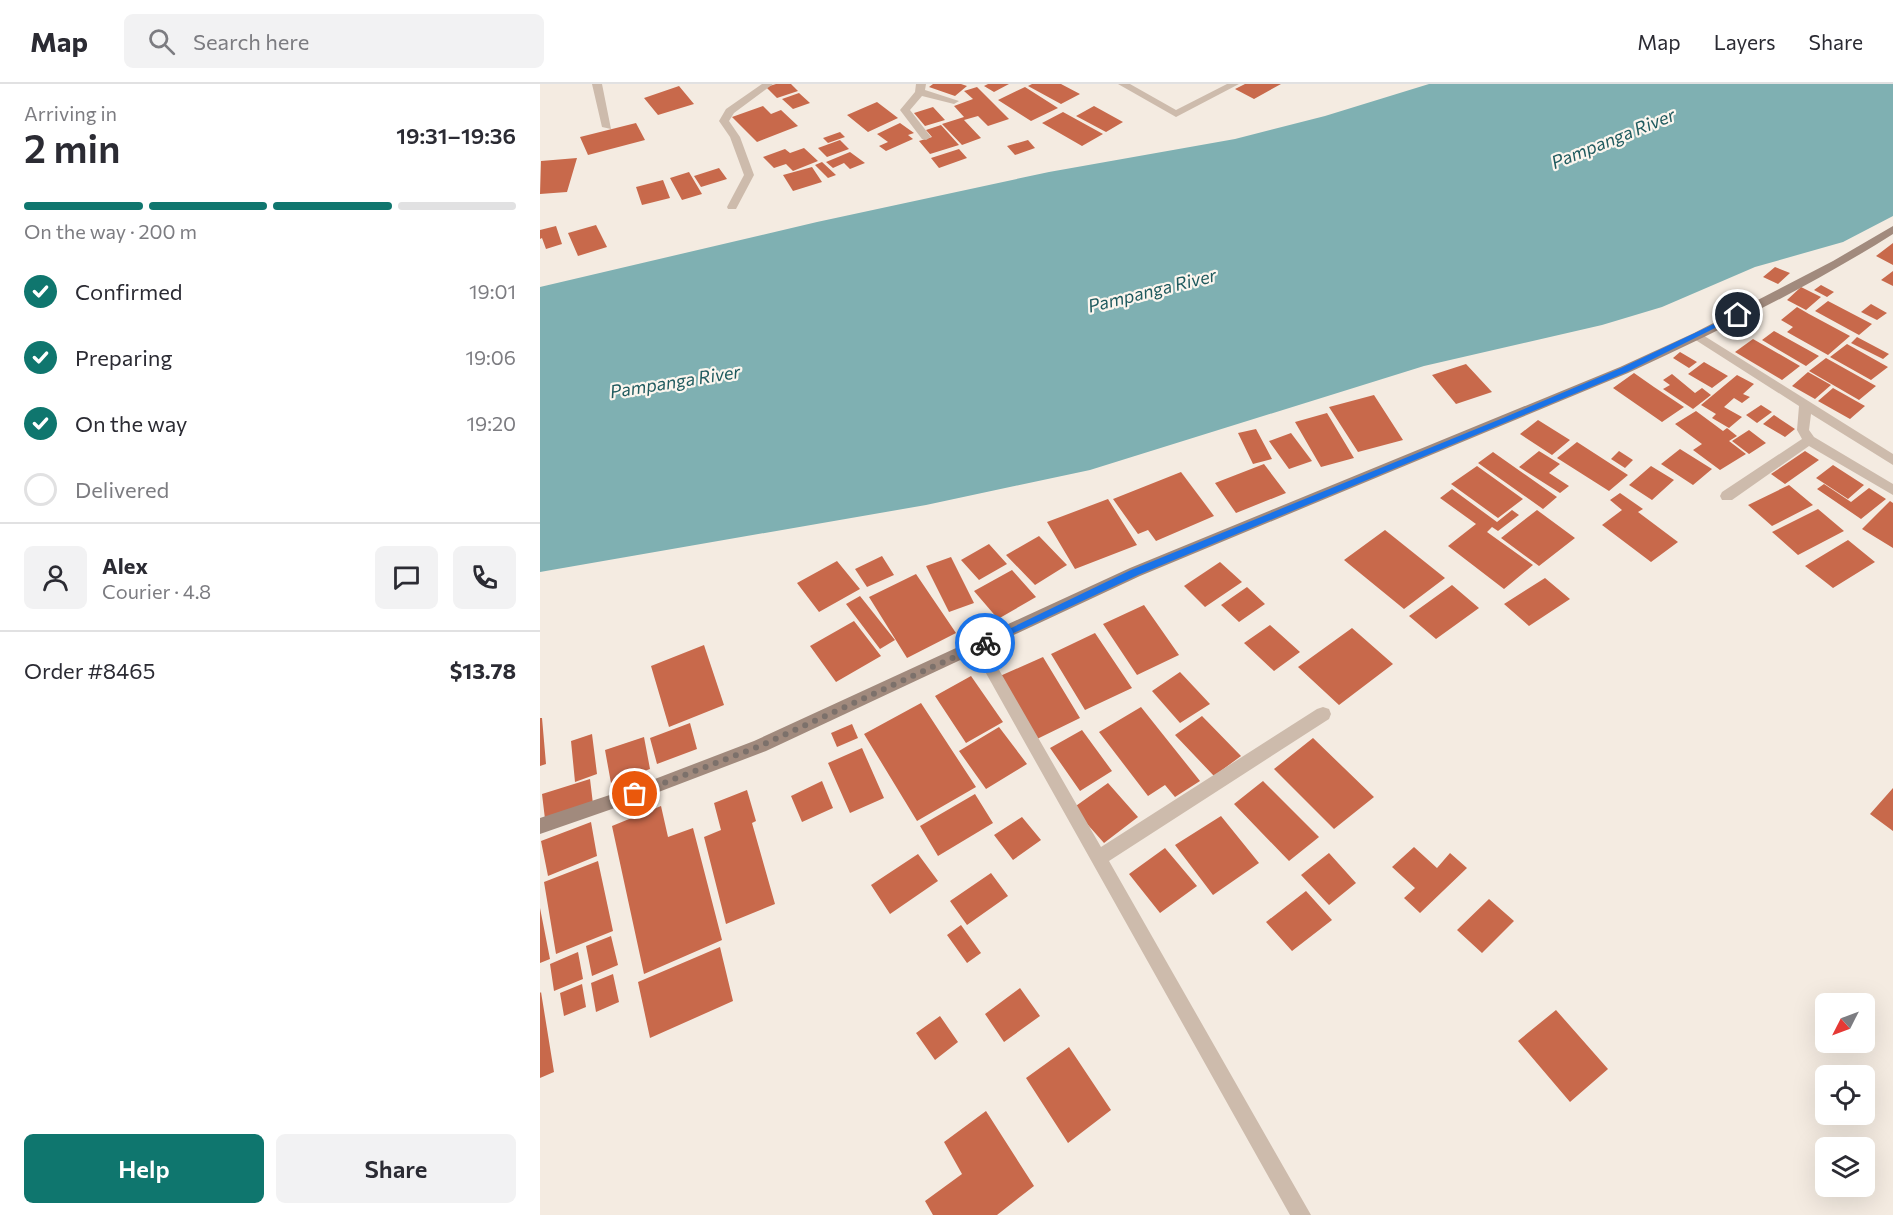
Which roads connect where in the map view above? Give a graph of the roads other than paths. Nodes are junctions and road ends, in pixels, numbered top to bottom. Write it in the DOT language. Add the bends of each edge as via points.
graph roads {
  1 [pos="597,84"];
  2 [pos="768,84"];
  3 [pos="1123,84"];
  4 [pos="1234,84"];
  5 [pos="920,88"];
  6 [pos="954,101"];
  7 [pos="607,126"];
  8 [pos="926,137"];
  9 [pos="732,207"];
  10 [pos="1893,229"];
  11 [pos="1698,336"];
  12 [pos="1806,404"];
  13 [pos="1809,440"];
  14 [pos="1893,460"];
  15 [pos="1893,490"];
  16 [pos="1727,496"];
  17 [pos="978,646"];
  18 [pos="1323,714"];
  19 [pos="540,826"];
  20 [pos="1098,859"];
  21 [pos="1301,1215"];
  1 -- 7 [label="street"];
  2 -- 9 [label="street" via="730,111 724,121 735,137 749,175"];
  3 -- 4 [label="street" via="1176,114"];
  5 -- 6 [label="street"];
  5 -- 8 [label="street" via="905,110"];
  10 -- 11 [label="main road" via="1837,264"];
  11 -- 12 [label="street"];
  11 -- 17 [label="main road" via="1506,420 1134,572"];
  12 -- 13 [label="street" via="1803,430"];
  12 -- 14 [label="street"];
  13 -- 15 [label="street"];
  13 -- 16 [label="street"];
  17 -- 19 [label="main road" via="760,746"];
  17 -- 20 [label="street"];
  18 -- 20 [label="street"];
  20 -- 21 [label="street"];
}
